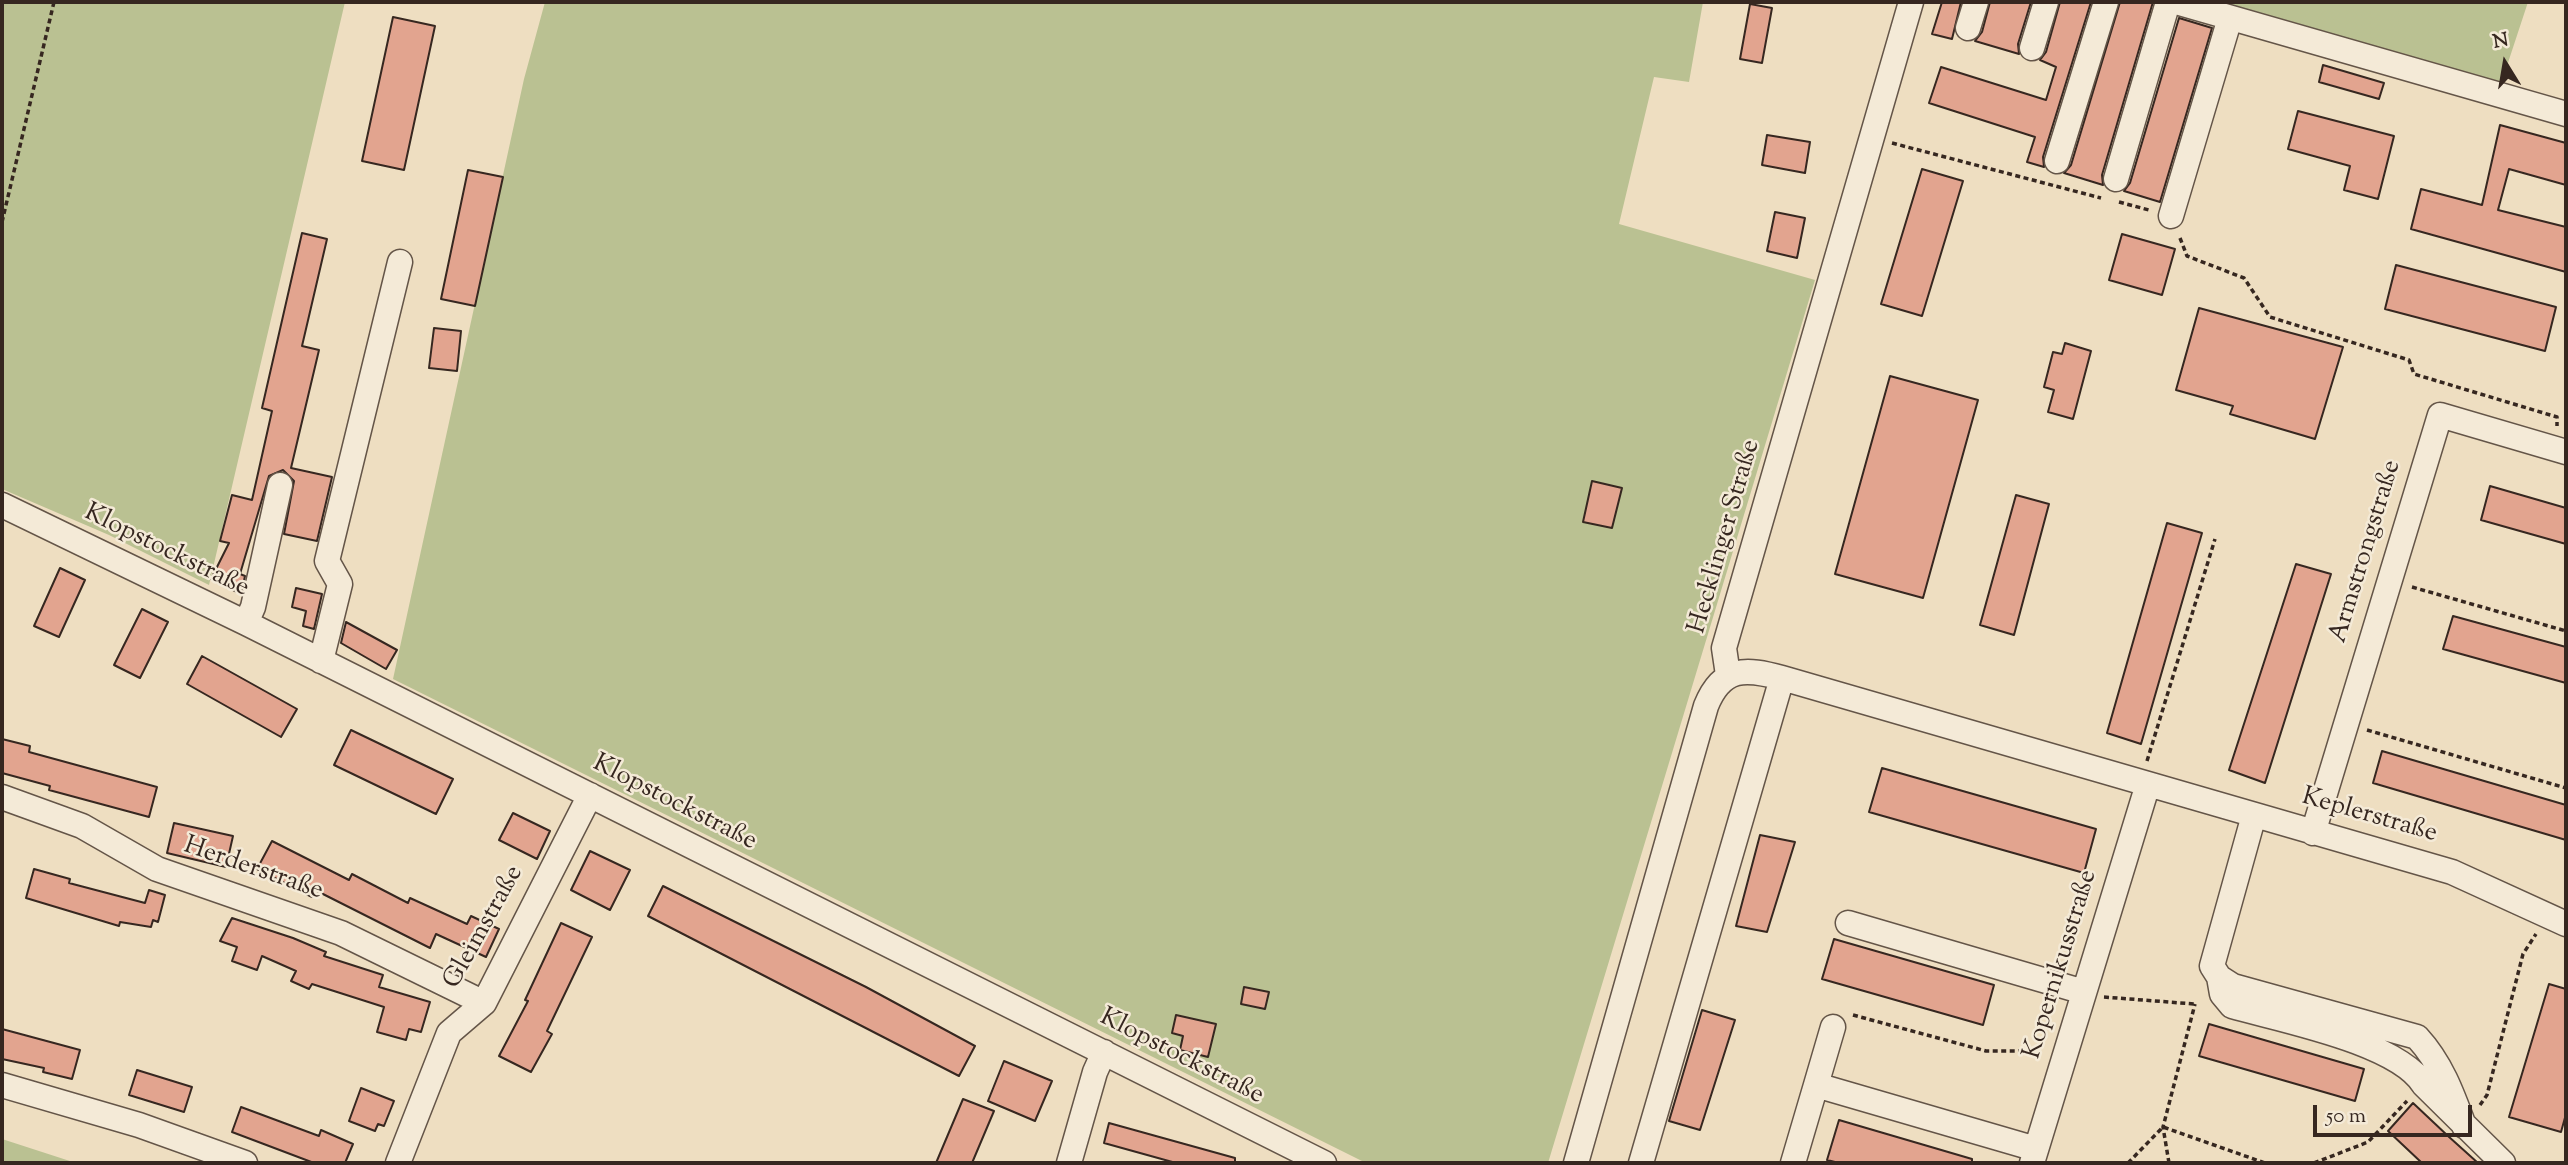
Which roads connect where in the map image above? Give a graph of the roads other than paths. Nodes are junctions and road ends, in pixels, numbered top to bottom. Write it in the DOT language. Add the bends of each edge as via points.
graph roads {
  1 [pos="1911,2"];
  2 [pos="1976,2"];
  3 [pos="2046,2"];
  4 [pos="2106,2"];
  5 [pos="2168,2"];
  6 [pos="2176,2"];
  7 [pos="2230,18"];
  8 [pos="1968,29"];
  9 [pos="2032,48"];
  10 [pos="2566,114"];
  11 [pos="2057,160"];
  12 [pos="2116,179"];
  13 [pos="2171,216"];
  14 [pos="400,262"];
  15 [pos="2561,451"];
  16 [pos="280,485"];
  17 [pos="2,505"];
  18 [pos="246,623"];
  19 [pos="321,661"];
  20 [pos="1728,676"];
  21 [pos="1782,677"];
  22 [pos="2148,784"];
  23 [pos="590,794"];
  24 [pos="2,797"];
  25 [pos="2254,815"];
  26 [pos="2313,833"];
  27 [pos="1848,923"];
  28 [pos="2566,924"];
  29 [pos="2218,979"];
  30 [pos="2084,992"];
  31 [pos="484,1003"];
  32 [pos="1833,1027"];
  33 [pos="1104,1052"];
  34 [pos="2,1085"];
  35 [pos="1816,1085"];
  36 [pos="2464,1126"];
  37 [pos="2034,1156"];
  38 [pos="1320,1162"];
  39 [pos="245,1163"];
  40 [pos="398,1163"];
  41 [pos="1069,1163"];
  42 [pos="1576,1163"];
  43 [pos="1641,1163"];
  44 [pos="1793,1163"];
  45 [pos="2503,1163"];
  1 -- 20 [label="street, Hecklinger Straße" via="1724,648"];
  2 -- 8 [label="street"];
  3 -- 9 [label="street"];
  4 -- 11 [label="street"];
  5 -- 12 [label="street"];
  6 -- 7 [label="street"];
  7 -- 10 [label="street"];
  7 -- 13 [label="street"];
  14 -- 19 [label="street" via="327,561 340,584"];
  15 -- 26 [label="street, Armstrongstraße" via="2440,415"];
  16 -- 18 [label="street"];
  17 -- 18 [label="street, Klopstockstraße"];
  18 -- 19 [label="street, Klopstockstraße"];
  19 -- 23 [label="street, Klopstockstraße"];
  20 -- 21 [label="street, Keplerstraße" via="1751,671"];
  20 -- 42 [label="street" via="1706,706"];
  21 -- 22 [label="street, Keplerstraße"];
  21 -- 43 [label="street"];
  22 -- 25 [label="street, Keplerstraße"];
  22 -- 30 [label="street, Kopernikusstraße"];
  23 -- 31 [label="street, Gleimstraße"];
  23 -- 33 [label="street, Klopstockstraße"];
  24 -- 31 [label="street, Herderstraße" via="82,826 157,869 341,933"];
  25 -- 26 [label="street, Keplerstraße"];
  25 -- 29 [label="street"];
  26 -- 28 [label="street, Keplerstraße" via="2452,872"];
  27 -- 30 [label="street"];
  29 -- 36 [label="street" via="2232,1006 2393,1057 2416,1073"];
  29 -- 36 [label="street" via="2417,1037 2445,1076"];
  30 -- 37 [label="street, Kopernikusstraße"];
  31 -- 40 [label="street, Gleimstraße" via="449,1033"];
  32 -- 35 [label="street"];
  33 -- 38 [label="street, Klopstockstraße"];
  33 -- 41 [label="street"];
  34 -- 39 [label="street" via="128,1121"];
  35 -- 37 [label="street"];
  35 -- 44 [label="street"];
  36 -- 45 [label="street"];
}
